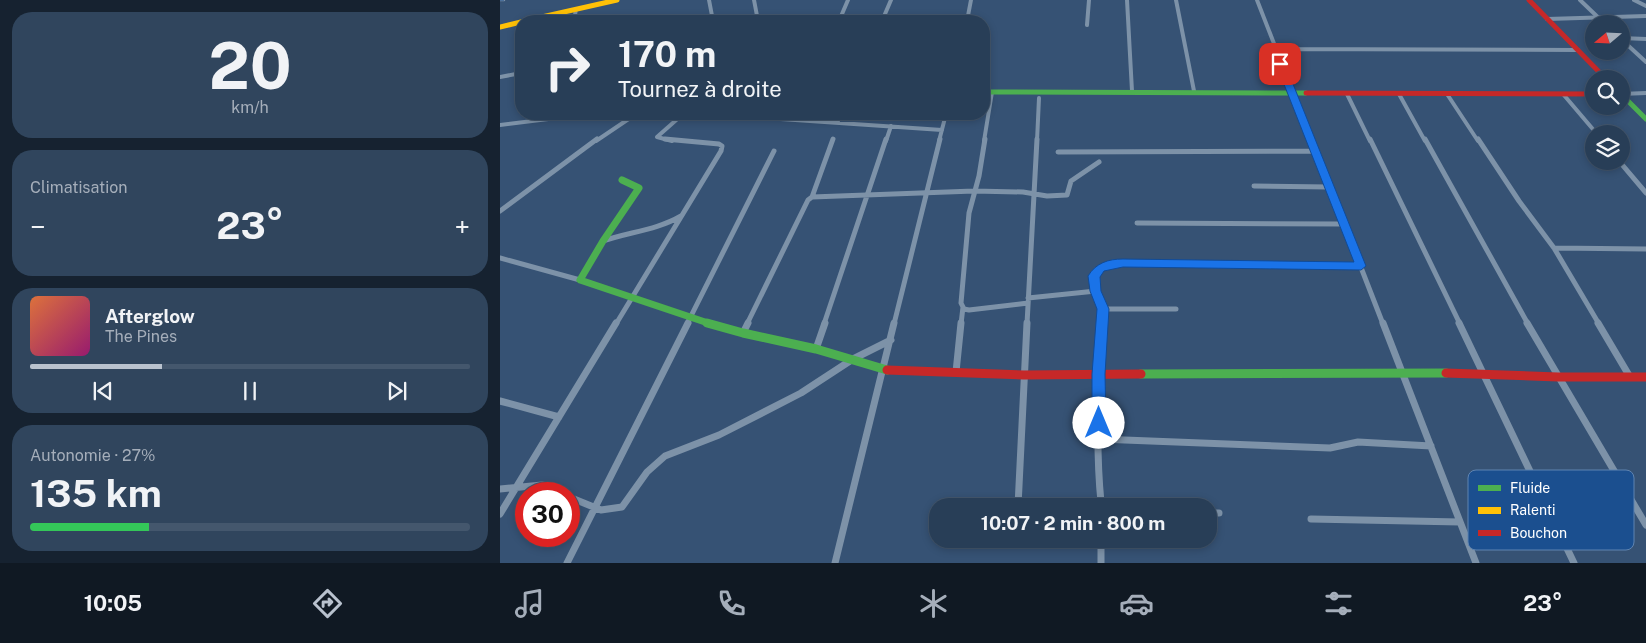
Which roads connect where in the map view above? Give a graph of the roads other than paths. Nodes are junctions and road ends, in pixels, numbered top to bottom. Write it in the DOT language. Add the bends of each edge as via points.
graph roads {
  1 [pos="617,0"];
  2 [pos="710,0"];
  3 [pos="754,0"];
  4 [pos="848,0"];
  5 [pos="891,0"];
  6 [pos="971,0"];
  7 [pos="1089,0"];
  8 [pos="1127,0"];
  9 [pos="1176,0"];
  10 [pos="1257,0"];
  11 [pos="1529,0"];
  12 [pos="1580,0"];
  13 [pos="1634,0"];
  14 [pos="1646,6"];
  15 [pos="576,9"];
  16 [pos="551,15"];
  17 [pos="575,15"];
  18 [pos="712,15"];
  19 [pos="757,15"];
  20 [pos="842,15"];
  21 [pos="885,15"];
  22 [pos="968,15"];
  23 [pos="1596,15"];
  24 [pos="1646,16"];
  25 [pos="1630,17"];
  26 [pos="1585,18"];
  27 [pos="1547,19"];
  28 [pos="515,24"];
  29 [pos="1087,25"];
  30 [pos="500,27"];
  31 [pos="1630,38"];
  32 [pos="1646,39"];
  33 [pos="1630,47"];
  34 [pos="1275,49"];
  35 [pos="1578,50"];
  36 [pos="1646,62"];
  37 [pos="1597,70"];
  38 [pos="515,74"];
  39 [pos="500,77"];
  40 [pos="1132,91"];
  41 [pos="1194,91"];
  42 [pos="992,92"];
  43 [pos="1292,92"];
  44 [pos="1646,93"];
  45 [pos="1347,94"];
  46 [pos="1399,94"];
  47 [pos="1447,94"];
  48 [pos="1563,94"];
  49 [pos="1585,94"];
  50 [pos="1630,94"];
  51 [pos="1039,98"];
  52 [pos="1630,103"];
  53 [pos="990,105"];
  54 [pos="1646,119"];
  55 [pos="534,120"];
  56 [pos="627,120"];
  57 [pos="676,120"];
  58 [pos="796,120"];
  59 [pos="838,120"];
  60 [pos="944,120"];
  61 [pos="988,120"];
  62 [pos="837,123"];
  63 [pos="500,125"];
  64 [pos="1589,125"];
  65 [pos="891,126"];
  66 [pos="942,130"];
  67 [pos="833,139"];
  68 [pos="774,151"];
  69 [pos="1316,151"];
  70 [pos="1058,152"];
  71 [pos="1099,162"];
  72 [pos="1627,170"];
  73 [pos="622,180"];
  74 [pos="1254,186"];
  75 [pos="1329,187"];
  76 [pos="926,192"];
  77 [pos="974,192"];
  78 [pos="1646,193"];
  79 [pos="1034,195"];
  80 [pos="868,196"];
  81 [pos="812,197"];
  82 [pos="500,211"];
  83 [pos="683,215"];
  84 [pos="1137,223"];
  85 [pos="1343,224"];
  86 [pos="603,241"];
  87 [pos="1554,248"];
  88 [pos="1646,249"];
  89 [pos="500,258"];
  90 [pos="1361,266"];
  91 [pos="580,280"];
  92 [pos="1096,291"];
  93 [pos="630,298"];
  94 [pos="1028,301"];
  95 [pos="963,307"];
  96 [pos="1103,309"];
  97 [pos="1176,309"];
  98 [pos="690,318"];
  99 [pos="743,333"];
  100 [pos="890,340"];
  101 [pos="816,349"];
  102 [pos="853,359"];
  103 [pos="883,370"];
  104 [pos="956,372"];
  105 [pos="1403,372"];
  106 [pos="1099,374"];
  107 [pos="1024,375"];
  108 [pos="1484,375"];
  109 [pos="1558,377"];
  110 [pos="1630,377"];
  111 [pos="1646,377"];
  112 [pos="500,401"];
  113 [pos="559,417"];
  114 [pos="1099,439"];
  115 [pos="1431,446"];
  116 [pos="1529,470"];
  117 [pos="1613,470"];
  118 [pos="519,482"];
  119 [pos="515,487"];
  120 [pos="500,489"];
  121 [pos="515,489"];
  122 [pos="1018,498"];
  123 [pos="1100,498"];
  124 [pos="580,503"];
  125 [pos="1634,505"];
  126 [pos="594,510"];
  127 [pos="500,514"];
  128 [pos="1311,518"];
  129 [pos="1460,522"];
  130 [pos="1646,525"];
  131 [pos="1468,542"];
  132 [pos="1101,548"];
  133 [pos="1471,550"];
  134 [pos="1568,550"];
  135 [pos="567,563"];
  136 [pos="835,563"];
  137 [pos="1101,563"];
  138 [pos="1476,563"];
  139 [pos="1574,563"];
  1 -- 15 [label="street"];
  2 -- 18 [label="street"];
  3 -- 19 [label="street"];
  4 -- 20 [label="street"];
  5 -- 21 [label="street"];
  6 -- 22 [label="street"];
  7 -- 29 [label="street"];
  8 -- 40 [label="street"];
  9 -- 41 [label="street"];
  10 -- 34 [label="street"];
  11 -- 27 [label="street"];
  12 -- 23 [label="street"];
  13 -- 14 [label="street"];
  15 -- 16 [label="street"];
  15 -- 17 [label="street"];
  24 -- 25 [label="street"];
  26 -- 27 [label="street"];
  27 -- 35 [label="street"];
  28 -- 30 [label="street"];
  31 -- 32 [label="street"];
  33 -- 36 [label="street"];
  34 -- 35 [label="street"];
  34 -- 43 [label="street"];
  35 -- 37 [label="street"];
  38 -- 39 [label="street"];
  40 -- 41 [label="street"];
  40 -- 42 [label="street"];
  41 -- 43 [label="street"];
  42 -- 53 [label="street"];
  43 -- 45 [label="street"];
  43 -- 69 [label="street"];
  44 -- 50 [label="street"];
  45 -- 46 [label="street"];
  45 -- 108 [label="street"];
  46 -- 47 [label="street"];
  46 -- 109 [label="street"];
  47 -- 48 [label="street"];
  47 -- 87 [label="street"];
  48 -- 49 [label="street"];
  48 -- 64 [label="street"];
  51 -- 79 [label="street"];
  52 -- 54 [label="street"];
  55 -- 63 [label="street"];
  56 -- 82 [label="street"];
  57 -- 83 [label="street" via="657,137 672,142 697,141 722,146"];
  58 -- 62 [label="street"];
  59 -- 62 [label="street"];
  60 -- 66 [label="street"];
  61 -- 77 [label="street"];
  62 -- 65 [label="street"];
  65 -- 66 [label="street"];
  65 -- 80 [label="street"];
  66 -- 76 [label="street"];
  67 -- 81 [label="street"];
  68 -- 98 [label="street"];
  69 -- 70 [label="street"];
  69 -- 75 [label="street"];
  71 -- 79 [label="street" via="1071,181 1067,195"];
  72 -- 78 [label="street"];
  73 -- 86 [label="street" via="639,188"];
  74 -- 75 [label="street"];
  75 -- 85 [label="street"];
  76 -- 77 [label="street"];
  76 -- 80 [label="street"];
  76 -- 100 [label="street"];
  77 -- 79 [label="street"];
  77 -- 95 [label="street" via="969,213"];
  79 -- 94 [label="street"];
  80 -- 81 [label="street"];
  80 -- 101 [label="street"];
  81 -- 99 [label="street"];
  83 -- 86 [label="street" via="667,224"];
  83 -- 93 [label="street"];
  84 -- 85 [label="street"];
  85 -- 90 [label="street"];
  86 -- 91 [label="street"];
  87 -- 88 [label="street"];
  87 -- 110 [label="street"];
  89 -- 91 [label="street"];
  90 -- 92 [label="street" via="1114,264 1100,268 1094,276"];
  90 -- 105 [label="street"];
  91 -- 93 [label="street"];
  92 -- 94 [label="street"];
  92 -- 96 [label="street"];
  93 -- 98 [label="street"];
  93 -- 113 [label="street"];
  94 -- 95 [label="street" via="969,310"];
  94 -- 107 [label="street"];
  95 -- 104 [label="street"];
  96 -- 97 [label="street"];
  96 -- 106 [label="street"];
  98 -- 99 [label="street"];
  98 -- 126 [label="street"];
  99 -- 101 [label="street"];
  100 -- 102 [label="street"];
  100 -- 103 [label="street"];
  101 -- 102 [label="street"];
  102 -- 103 [label="street"];
  102 -- 126 [label="street" via="808,389 719,435 665,456 647,472 622,507"];
  103 -- 104 [label="street"];
  103 -- 136 [label="street"];
  104 -- 107 [label="street"];
  105 -- 106 [label="street"];
  105 -- 108 [label="street"];
  105 -- 115 [label="street"];
  106 -- 107 [label="street"];
  106 -- 114 [label="street"];
  107 -- 122 [label="street"];
  108 -- 109 [label="street"];
  108 -- 116 [label="street"];
  109 -- 110 [label="street"];
  109 -- 117 [label="street"];
  110 -- 111 [label="street"];
  112 -- 113 [label="street"];
  113 -- 118 [label="street"];
  114 -- 115 [label="street" via="1330,448 1358,442"];
  114 -- 123 [label="street"];
  115 -- 129 [label="street"];
  119 -- 120 [label="street"];
  121 -- 127 [label="street"];
  124 -- 126 [label="street"];
  125 -- 130 [label="street"];
  126 -- 135 [label="street"];
  128 -- 129 [label="street"];
  129 -- 131 [label="street"];
  132 -- 137 [label="street"];
  133 -- 138 [label="street"];
  134 -- 139 [label="street"];
}
